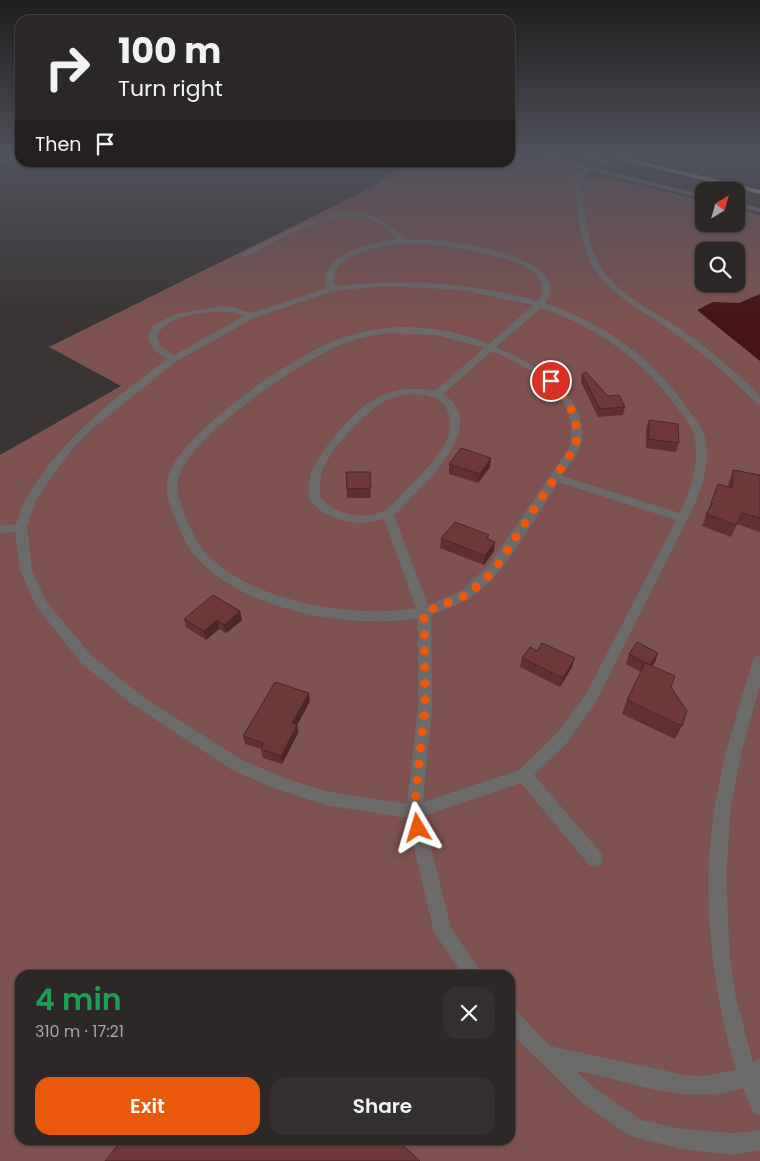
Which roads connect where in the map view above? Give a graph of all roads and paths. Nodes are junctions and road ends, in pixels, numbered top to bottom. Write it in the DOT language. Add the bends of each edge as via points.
graph roads {
  1 [pos="581,208"];
  2 [pos="405,241"];
  3 [pos="242,256"];
  4 [pos="332,289"];
  5 [pos="540,304"];
  6 [pos="251,316"];
  7 [pos="490,347"];
  8 [pos="174,359"];
  9 [pos="438,394"];
  10 [pos="760,402"];
  11 [pos="556,478"];
  12 [pos="388,514"];
  13 [pos="683,518"];
  14 [pos="21,528"];
  15 [pos="0,530"];
  16 [pos="424,612"];
  17 [pos="760,660"];
  18 [pos="524,774"];
  19 [pos="414,812"];
  20 [pos="595,859"];
  21 [pos="470,970"];
  22 [pos="515,1023"];
  23 [pos="545,1055"];
  24 [pos="753,1073"];
  25 [pos="760,1106"];
  26 [pos="760,1140"];
  1 -- 10 [label="street" via="587,245 596,267 605,278 730,372"];
  2 -- 3 [label="street" via="364,214 331,214"];
  2 -- 4 [label="street" via="367,248 348,256 331,271 329,282"];
  2 -- 5 [label="street" via="464,245 522,264 545,281 547,294"];
  4 -- 5 [label="street" via="384,284 436,285 489,292"];
  4 -- 6 [label="street"];
  5 -- 7 [label="street"];
  5 -- 13 [label="street" via="580,320 636,356 660,378 681,405 699,433 701,462 697,489"];
  6 -- 8 [label="street"];
  6 -- 8 [label="street" via="230,309 207,308 166,321 154,333 154,346"];
  7 -- 9 [label="street"];
  7 -- 11 [label="street" via="543,376 561,392 571,407 578,435 575,447"];
  7 -- 16 [label="street" via="437,332 411,330 362,333 337,341 284,373 216,423 184,458 172,485 172,499 192,544 204,559 241,584 311,610 369,617"];
  8 -- 14 [label="street" via="132,390 68,447 32,497"];
  9 -- 12 [label="street" via="452,406 457,419 452,440 423,480"];
  9 -- 12 [label="street" via="411,391 374,403 328,451 316,474 314,498 320,507 349,518"];
  11 -- 13 [label="street"];
  11 -- 16 [label="street" via="493,572 467,595"];
  12 -- 16 [label="street"];
  13 -- 18 [label="street" via="591,698 561,739"];
  14 -- 15 [label="street"];
  14 -- 19 [label="street" via="26,570 40,603 88,660 137,700 237,764 279,783 325,798"];
  16 -- 19 [label="street" via="425,707"];
  17 -- 24 [label="street" via="722,805 717,885 723,981"];
  18 -- 19 [label="street"];
  18 -- 20 [label="street"];
  19 -- 21 [label="street" via="443,932"];
  22 -- 23 [label="street"];
  23 -- 24 [label="street" via="696,1088"];
  23 -- 26 [label="street" via="589,1096 637,1128 682,1139 725,1143"];
  24 -- 25 [label="street"];
}
